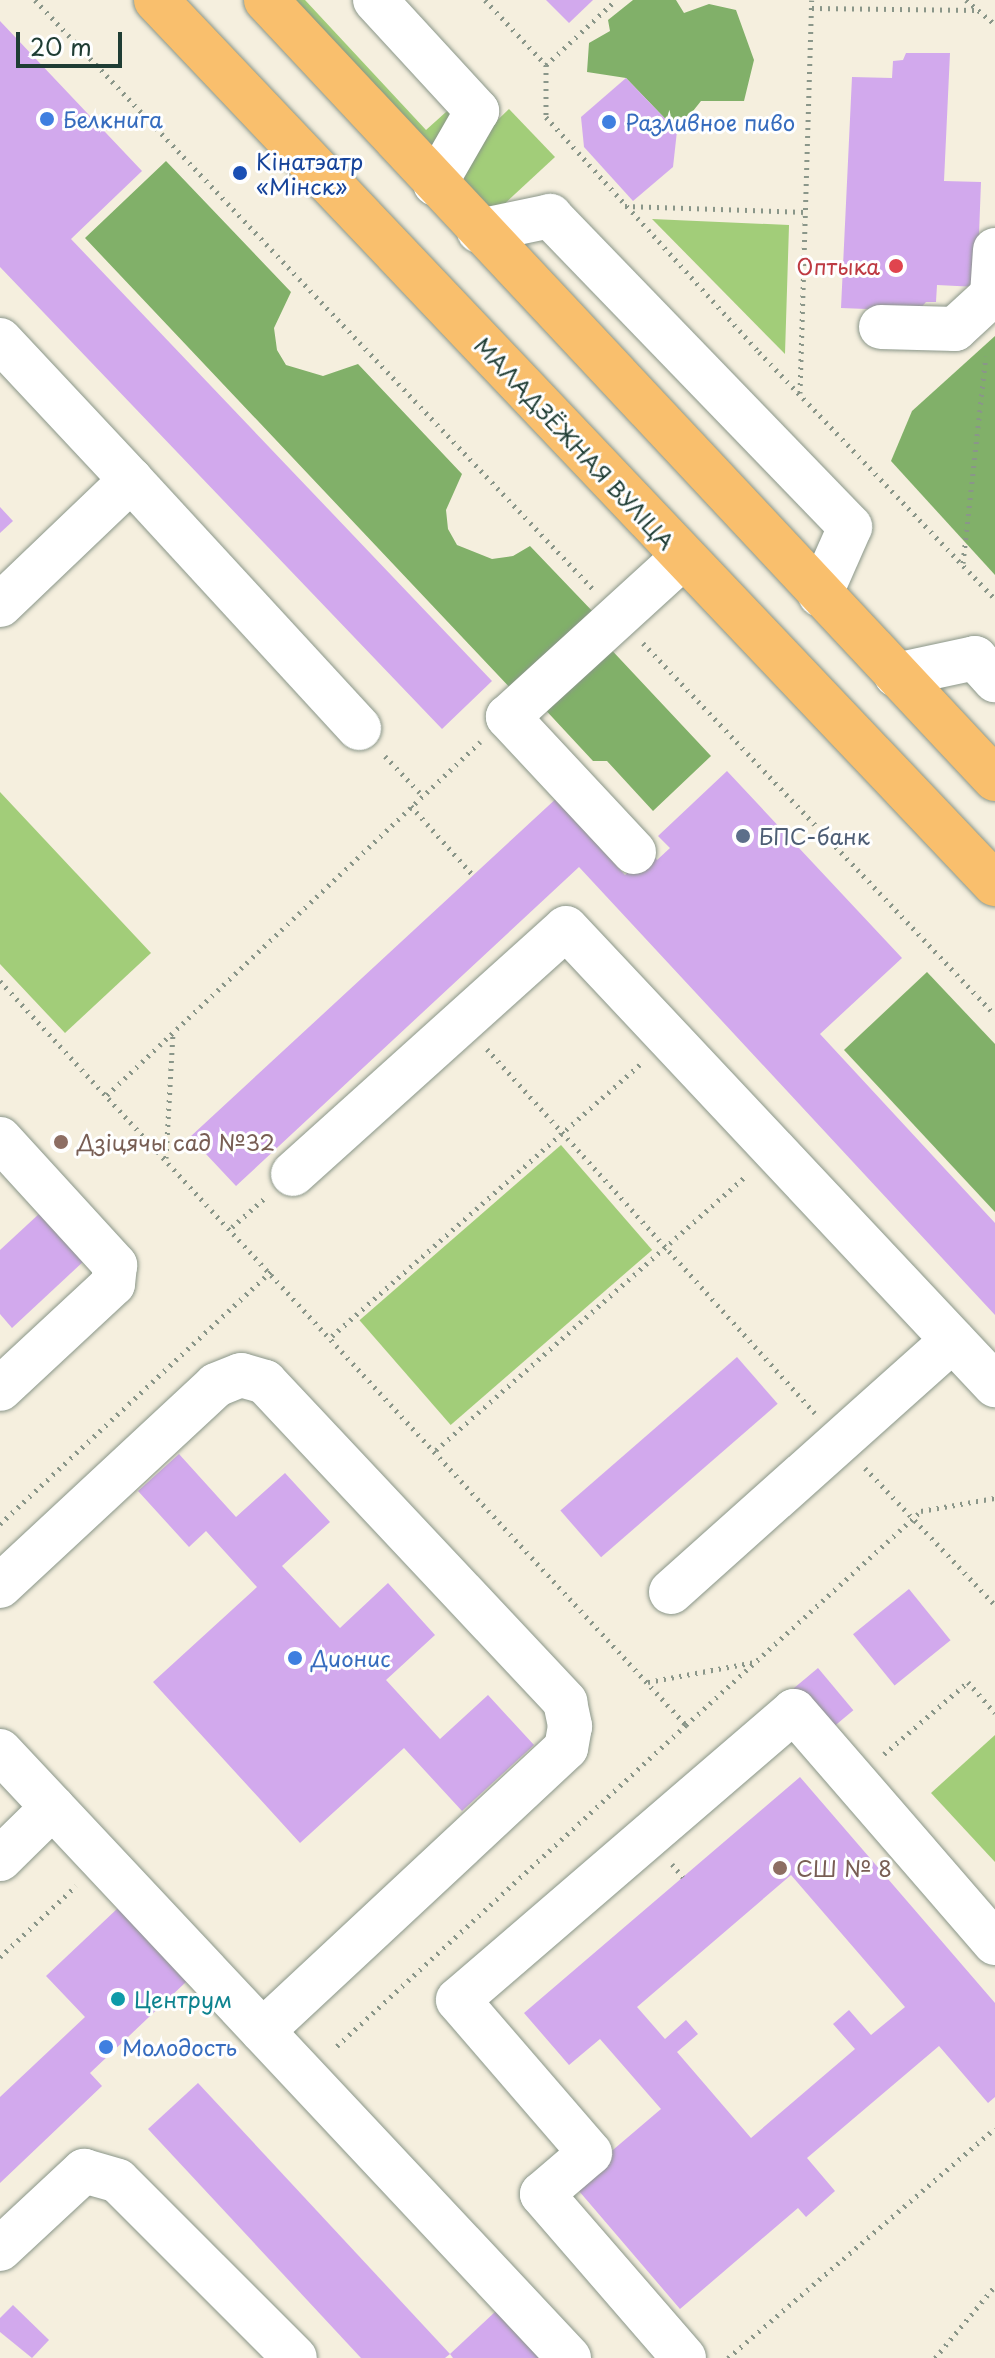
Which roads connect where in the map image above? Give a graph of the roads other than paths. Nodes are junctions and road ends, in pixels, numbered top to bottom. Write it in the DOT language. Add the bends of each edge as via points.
graph roads {
  1 [pos="156,0"];
  2 [pos="266,0"];
  3 [pos="375,0"];
  4 [pos="435,184"];
  5 [pos="479,231"];
  6 [pos="995,250"];
  7 [pos="881,327"];
  8 [pos="0,340"];
  9 [pos="131,480"];
  10 [pos="683,557"];
  11 [pos="820,595"];
  12 [pos="0,605"];
  13 [pos="896,675"];
  14 [pos="995,680"];
  15 [pos="359,728"];
  16 [pos="995,779"];
  17 [pos="634,852"];
  18 [pos="995,884"];
  19 [pos="0,1139"];
  20 [pos="293,1174"];
  21 [pos="953,1340"];
  22 [pos="995,1385"];
  23 [pos="0,1389"];
  24 [pos="0,1586"];
  25 [pos="671,1592"];
  26 [pos="0,1751"];
  27 [pos="53,1807"];
  28 [pos="0,1859"];
  29 [pos="995,1943"];
  30 [pos="263,2031"];
  31 [pos="0,2249"];
  32 [pos="295,2358"];
  33 [pos="569,2358"];
  34 [pos="684,2358"];
  1 -- 10 [label="main road, МАЛАДЗЁЖНАЯ ВУЛІЦА"];
  2 -- 4 [label="main road"];
  3 -- 4 [label="lane" via="477,111"];
  4 -- 5 [label="main road"];
  5 -- 11 [label="main road"];
  5 -- 11 [label="lane" via="550,216 842,518 850,527"];
  6 -- 7 [label="lane" via="992,295 955,329"];
  8 -- 9 [label="lane"];
  9 -- 12 [label="lane"];
  9 -- 15 [label="lane"];
  10 -- 17 [label="lane" via="508,717"];
  10 -- 18 [label="main road, МАЛАДЗЁЖНАЯ ВУЛІЦА"];
  11 -- 13 [label="main road"];
  13 -- 14 [label="lane" via="975,658"];
  13 -- 16 [label="main road"];
  19 -- 23 [label="lane" via="115,1265 113,1284"];
  20 -- 21 [label="lane" via="566,928"];
  21 -- 22 [label="lane"];
  21 -- 25 [label="lane"];
  24 -- 30 [label="lane" via="216,1385 241,1375 265,1382 565,1702 570,1726 566,1748"];
  26 -- 27 [label="lane"];
  27 -- 28 [label="lane"];
  27 -- 30 [label="lane"];
  29 -- 34 [label="lane" via="794,1711 458,2000 590,2153 542,2194"];
  30 -- 33 [label="lane"];
  31 -- 32 [label="lane" via="84,2171 118,2181"];
}
